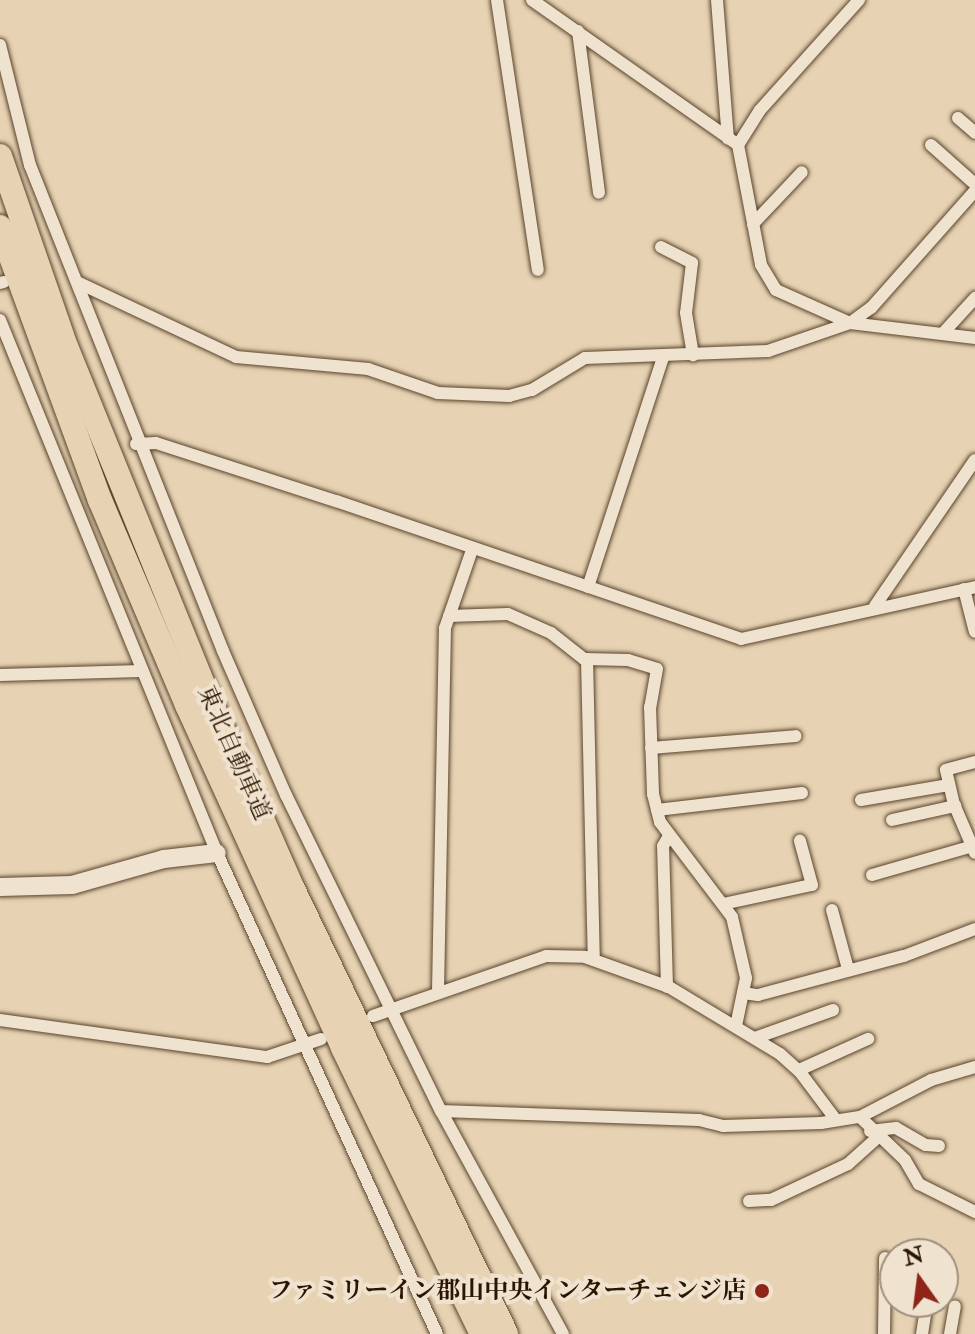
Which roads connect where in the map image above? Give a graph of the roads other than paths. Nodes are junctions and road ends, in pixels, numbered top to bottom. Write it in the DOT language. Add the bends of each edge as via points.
graph roads {
  1 [pos="497,0"];
  2 [pos="532,0"];
  3 [pos="717,0"];
  4 [pos="859,0"];
  5 [pos="578,31"];
  6 [pos="0,45"];
  7 [pos="958,118"];
  8 [pos="975,133"];
  9 [pos="733,142"];
  10 [pos="931,145"];
  11 [pos="0,156"];
  12 [pos="802,172"];
  13 [pos="975,184"];
  14 [pos="975,191"];
  15 [pos="599,193"];
  16 [pos="753,224"];
  17 [pos="0,227"];
  18 [pos="661,247"];
  19 [pos="72,270"];
  20 [pos="538,270"];
  21 [pos="57,272"];
  22 [pos="79,283"];
  23 [pos="975,298"];
  24 [pos="0,320"];
  25 [pos="850,323"];
  26 [pos="945,331"];
  27 [pos="975,338"];
  28 [pos="693,355"];
  29 [pos="663,357"];
  30 [pos="136,444"];
  31 [pos="975,460"];
  32 [pos="472,550"];
  33 [pos="588,587"];
  34 [pos="970,588"];
  35 [pos="875,606"];
  36 [pos="449,616"];
  37 [pos="975,632"];
  38 [pos="587,659"];
  39 [pos="141,671"];
  40 [pos="0,675"];
  41 [pos="796,736"];
  42 [pos="651,748"];
  43 [pos="975,762"];
  44 [pos="949,785"];
  45 [pos="802,793"];
  46 [pos="861,800"];
  47 [pos="955,806"];
  48 [pos="657,810"];
  49 [pos="892,820"];
  50 [pos="669,836"];
  51 [pos="800,841"];
  52 [pos="974,849"];
  53 [pos="217,853"];
  54 [pos="872,875"];
  55 [pos="0,887"];
  56 [pos="723,904"];
  57 [pos="832,910"];
  58 [pos="975,929"];
  59 [pos="594,960"];
  60 [pos="848,969"];
  61 [pos="667,987"];
  62 [pos="438,991"];
  63 [pos="743,993"];
  64 [pos="393,1009"];
  65 [pos="833,1010"];
  66 [pos="373,1016"];
  67 [pos="0,1020"];
  68 [pos="736,1026"];
  69 [pos="755,1038"];
  70 [pos="321,1039"];
  71 [pos="868,1039"];
  72 [pos="306,1046"];
  73 [pos="975,1067"];
  74 [pos="799,1070"];
  75 [pos="441,1111"];
  76 [pos="860,1117"];
  77 [pos="836,1120"];
  78 [pos="874,1134"];
  79 [pos="939,1146"];
  80 [pos="749,1201"];
  81 [pos="975,1212"];
  82 [pos="437,1334"];
  83 [pos="482,1334"];
  84 [pos="506,1334"];
  85 [pos="563,1334"];
  1 -- 20 [label="street"];
  2 -- 5 [label="street"];
  3 -- 9 [label="street"];
  4 -- 9 [label="street"];
  5 -- 9 [label="street"];
  5 -- 15 [label="street"];
  6 -- 19 [label="street" via="30,165"];
  7 -- 8 [label="street"];
  9 -- 16 [label="street"];
  10 -- 13 [label="street"];
  11 -- 84 [label="highway, 東北自動車道" via="89,407 209,698 293,889"];
  12 -- 16 [label="street"];
  14 -- 25 [label="street" via="871,308"];
  16 -- 25 [label="street" via="763,270 776,290"];
  17 -- 83 [label="highway, 東北自動車道" via="100,500 187,705 343,1048"];
  18 -- 28 [label="street" via="692,263 686,319"];
  19 -- 21 [label="street"];
  19 -- 22 [label="street"];
  22 -- 29 [label="street" via="236,357 368,369 438,393 509,396 532,390 585,358"];
  22 -- 30 [label="street"];
  23 -- 26 [label="street"];
  24 -- 39 [label="street"];
  25 -- 26 [label="street"];
  25 -- 28 [label="street" via="768,351"];
  26 -- 27 [label="street"];
  28 -- 29 [label="street"];
  29 -- 33 [label="street"];
  30 -- 32 [label="street" via="156,443"];
  30 -- 64 [label="street" via="286,795"];
  31 -- 35 [label="street"];
  32 -- 33 [label="street"];
  32 -- 36 [label="street"];
  33 -- 35 [label="street" via="741,639"];
  34 -- 35 [label="street"];
  34 -- 37 [label="street"];
  36 -- 38 [label="street" via="495,613 525,619"];
  36 -- 62 [label="street"];
  38 -- 42 [label="street" via="628,660 657,669 650,707"];
  38 -- 59 [label="street"];
  39 -- 40 [label="street"];
  39 -- 53 [label="street"];
  41 -- 42 [label="street"];
  42 -- 48 [label="street"];
  43 -- 44 [label="street" via="946,770"];
  44 -- 46 [label="street"];
  44 -- 47 [label="street"];
  45 -- 48 [label="street"];
  47 -- 49 [label="street"];
  47 -- 52 [label="street"];
  48 -- 50 [label="street"];
  50 -- 56 [label="street"];
  50 -- 61 [label="street" via="663,846"];
  51 -- 56 [label="street" via="812,885"];
  52 -- 54 [label="street"];
  53 -- 55 [label="street" via="164,859 72,885"];
  53 -- 72 [label="street"];
  56 -- 63 [label="street" via="732,917 746,978"];
  57 -- 60 [label="street"];
  58 -- 60 [label="street" via="904,956"];
  59 -- 61 [label="street"];
  59 -- 62 [label="street" via="546,956"];
  60 -- 63 [label="street" via="758,995"];
  61 -- 68 [label="street"];
  62 -- 64 [label="street"];
  63 -- 68 [label="street"];
  64 -- 66 [label="street"];
  64 -- 75 [label="street"];
  65 -- 69 [label="street"];
  67 -- 72 [label="street" via="267,1057"];
  68 -- 69 [label="street"];
  69 -- 74 [label="street"];
  70 -- 72 [label="street"];
  71 -- 74 [label="street"];
  72 -- 82 [label="street"];
  73 -- 76 [label="street" via="931,1080"];
  74 -- 77 [label="street"];
  75 -- 77 [label="street" via="699,1120 723,1126"];
  75 -- 85 [label="street"];
  76 -- 77 [label="street"];
  76 -- 78 [label="street"];
  78 -- 79 [label="street" via="896,1128 926,1145"];
  78 -- 80 [label="street" via="848,1164 771,1200"];
  78 -- 81 [label="street" via="905,1160 922,1186"];
}
